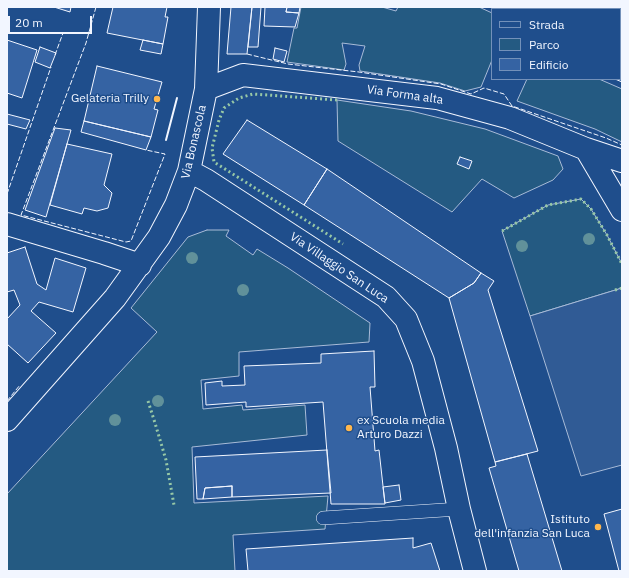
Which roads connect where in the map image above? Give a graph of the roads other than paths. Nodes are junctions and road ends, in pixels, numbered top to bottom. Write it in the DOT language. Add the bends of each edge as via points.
graph roads {
  1 [pos="209,7"];
  2 [pos="206,89"];
  3 [pos="586,149"];
  4 [pos="622,161"];
  5 [pos="189,171"];
  6 [pos="622,210"];
  7 [pos="7,224"];
  8 [pos="140,265"];
  9 [pos="7,420"];
  10 [pos="459,509"];
  11 [pos="322,518"];
  12 [pos="475,571"];
  1 -- 2 [label="street, Via Bonascola"];
  2 -- 3 [label="street, Via Forma alta" via="243,75 437,98 510,118"];
  2 -- 5 [label="street, Via Bonascola"];
  3 -- 4 [label="street, Via Forma alta"];
  3 -- 6 [label="street"];
  5 -- 8 [label="street, Via Bonascola" via="176,205"];
  5 -- 10 [label="street, Via Villaggio San Luca" via="386,296 406,319 423,361"];
  7 -- 8 [label="street"];
  8 -- 9 [label="street, Via Bonascola" via="115,298"];
  10 -- 11 [label="lane"];
  10 -- 12 [label="street, Via Villaggio San Luca"];
}
